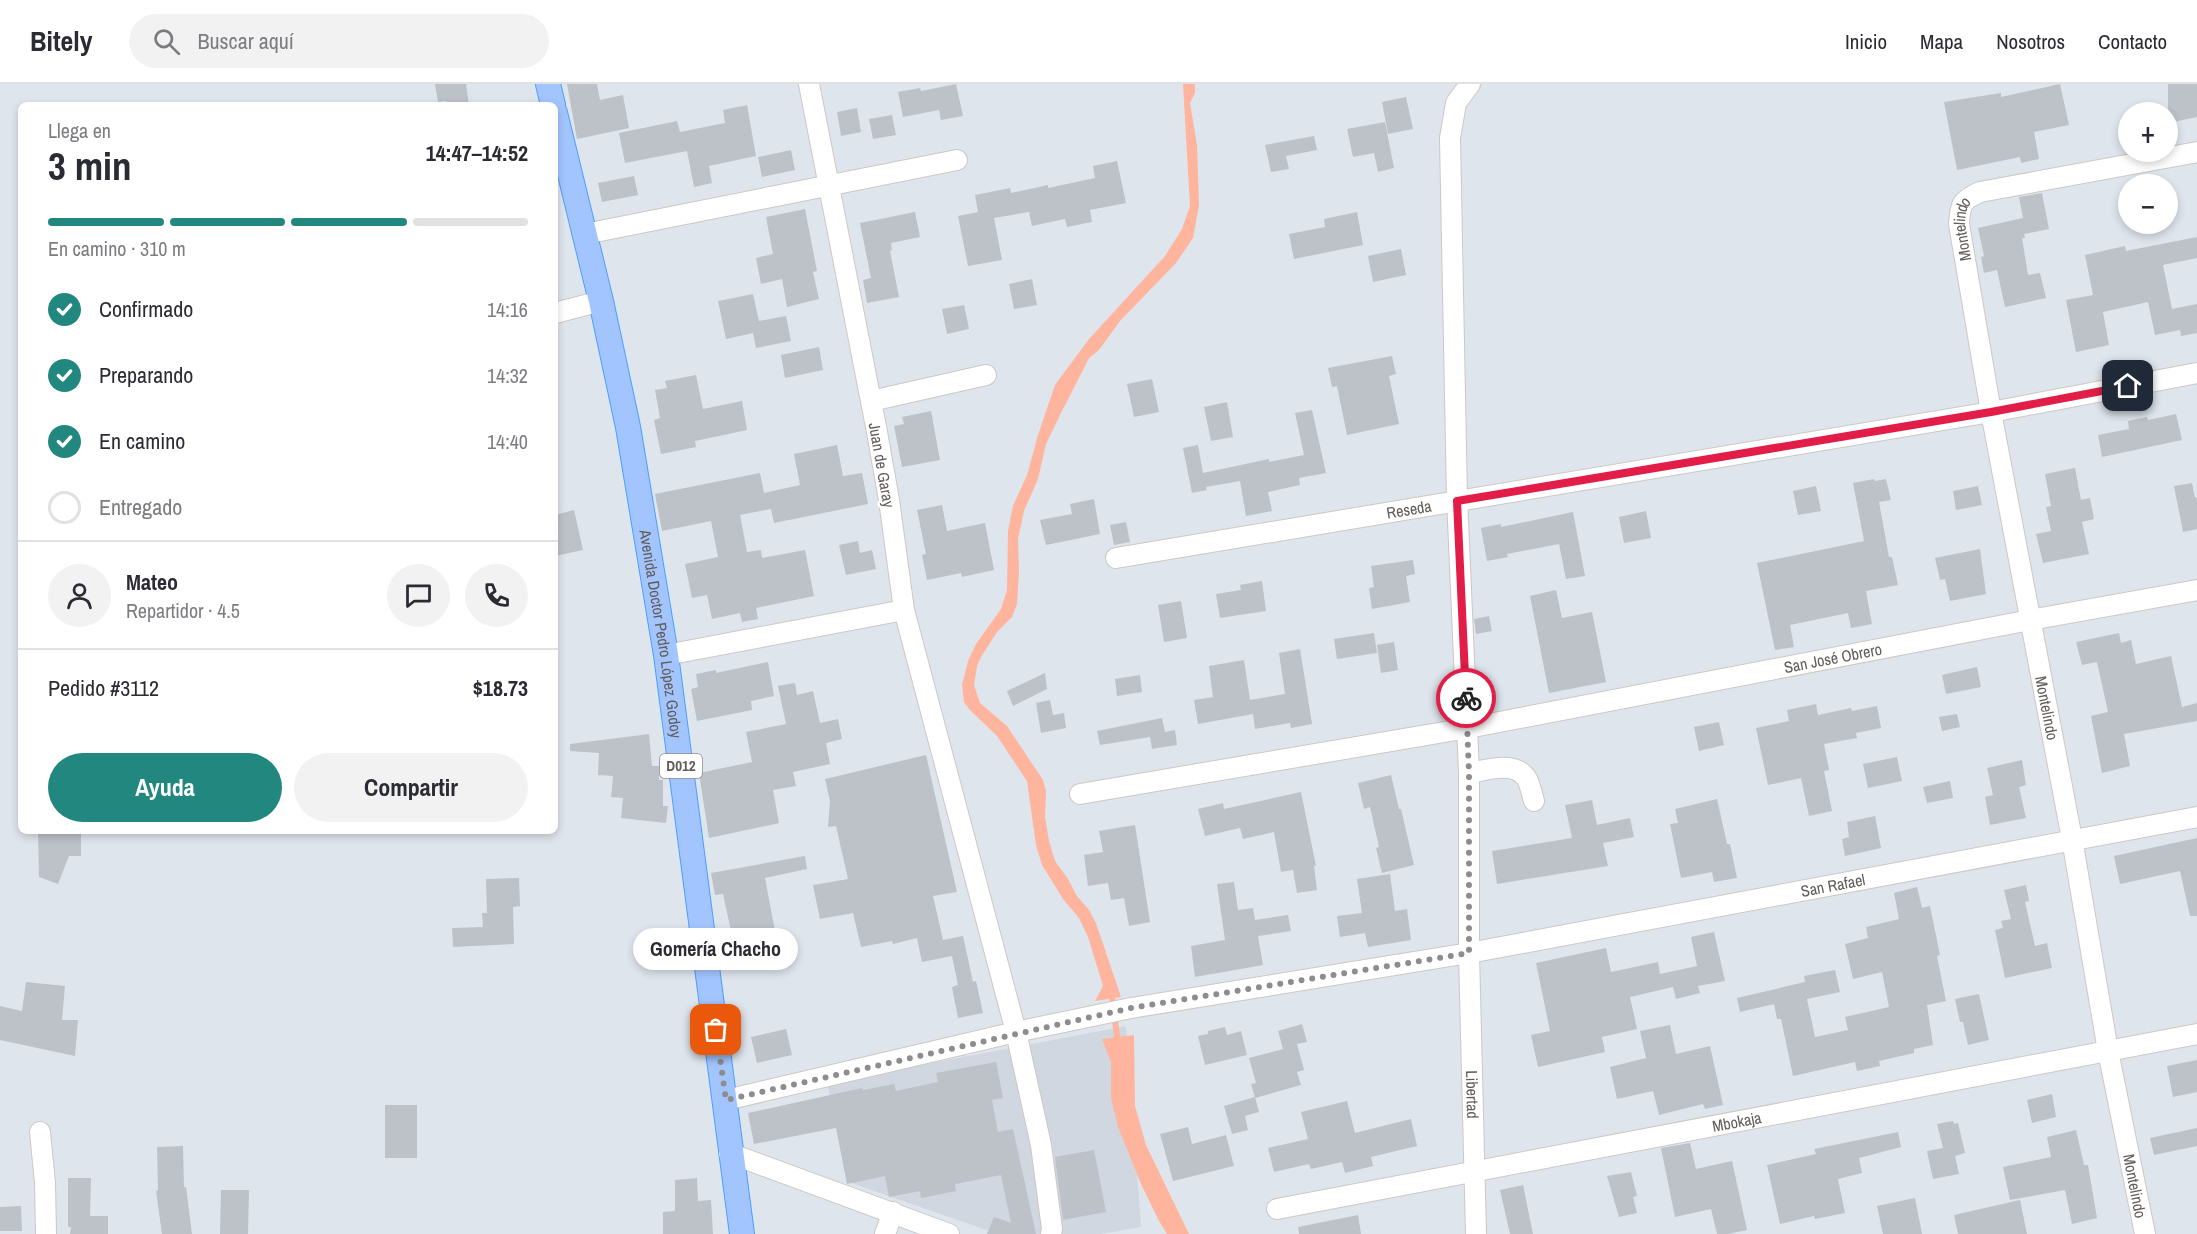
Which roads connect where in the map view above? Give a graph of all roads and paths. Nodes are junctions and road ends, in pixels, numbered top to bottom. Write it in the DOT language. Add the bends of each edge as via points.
graph roads {
  1 [pos="548,84"];
  2 [pos="809,84"];
  3 [pos="1470,84"];
  4 [pos="552,102"];
  5 [pos="558,125"];
  6 [pos="2197,152"];
  7 [pos="957,160"];
  8 [pos="828,185"];
  9 [pos="585,234"];
  10 [pos="601,301"];
  11 [pos="558,312"];
  12 [pos="2197,373"];
  13 [pos="986,375"];
  14 [pos="871,401"];
  15 [pos="1991,412"];
  16 [pos="1457,501"];
  17 [pos="1116,558"];
  18 [pos="2197,590"];
  19 [pos="904,609"];
  20 [pos="2030,620"];
  21 [pos="666,655"];
  22 [pos="1468,728"];
  23 [pos="1469,773"];
  24 [pos="1080,794"];
  25 [pos="1534,801"];
  26 [pos="2197,817"];
  27 [pos="2072,839"];
  28 [pos="1469,953"];
  29 [pos="1016,1032"];
  30 [pos="2197,1034"];
  31 [pos="2108,1052"];
  32 [pos="726,1100"];
  33 [pos="40,1132"];
  34 [pos="729,1153"];
  35 [pos="1474,1173"];
  36 [pos="1277,1209"];
  37 [pos="893,1212"];
  38 [pos="46,1234"];
  39 [pos="741,1234"];
  40 [pos="885,1234"];
  41 [pos="949,1234"];
  42 [pos="1051,1234"];
  43 [pos="1476,1234"];
  44 [pos="2145,1234"];
  1 -- 4 [label="main road"];
  2 -- 8 [label="street, Juan de Garay"];
  3 -- 16 [label="street, Libertad" via="1456,103 1450,138"];
  5 -- 9 [label="main road, Avenida Doctor Pedro López Godoy / D012"];
  6 -- 15 [label="street, Montelindo" via="1980,192 1967,198 1960,208 1959,224"];
  7 -- 8 [label="street"];
  8 -- 9 [label="street"];
  8 -- 14 [label="street, Juan de Garay"];
  9 -- 10 [label="main road, Avenida Doctor Pedro López Godoy / D012"];
  10 -- 11 [label="street"];
  10 -- 21 [label="main road, Avenida Doctor Pedro López Godoy / D012" via="628,427"];
  12 -- 15 [label="street, Reseda"];
  13 -- 14 [label="street"];
  14 -- 19 [label="street, Juan de Garay"];
  15 -- 16 [label="street, Reseda"];
  15 -- 20 [label="street, Montelindo"];
  16 -- 17 [label="street, Reseda"];
  16 -- 22 [label="street, Libertad"];
  18 -- 20 [label="street, San José Obrero"];
  19 -- 21 [label="street"];
  19 -- 29 [label="street, Juan de Garay"];
  20 -- 22 [label="street, San José Obrero"];
  20 -- 27 [label="street, Montelindo"];
  21 -- 32 [label="main road, Avenida Doctor Pedro López Godoy / D012"];
  22 -- 23 [label="street, Libertad"];
  22 -- 24 [label="street, San José Obrero"];
  23 -- 25 [label="street" via="1517,770 1526,778"];
  23 -- 28 [label="street, Libertad"];
  26 -- 27 [label="street, San Rafael"];
  27 -- 28 [label="street, San Rafael"];
  27 -- 31 [label="street, Montelindo"];
  28 -- 29 [label="street, San Rafael" via="1131,1008"];
  28 -- 35 [label="street, Libertad"];
  29 -- 32 [label="street, San Rafael"];
  29 -- 42 [label="street, Juan de Garay" via="1041,1145"];
  30 -- 31 [label="street, Mbokaja"];
  31 -- 35 [label="street, Mbokaja"];
  31 -- 44 [label="street, Montelindo"];
  32 -- 34 [label="main road, Avenida Doctor Pedro López Godoy / D012"];
  33 -- 38 [label="street"];
  34 -- 37 [label="street"];
  34 -- 39 [label="main road, Avenida Doctor Pedro López Godoy / D012"];
  35 -- 36 [label="street, Mbokaja"];
  35 -- 43 [label="street, Libertad"];
  37 -- 40 [label="street"];
  37 -- 41 [label="street"];
}
